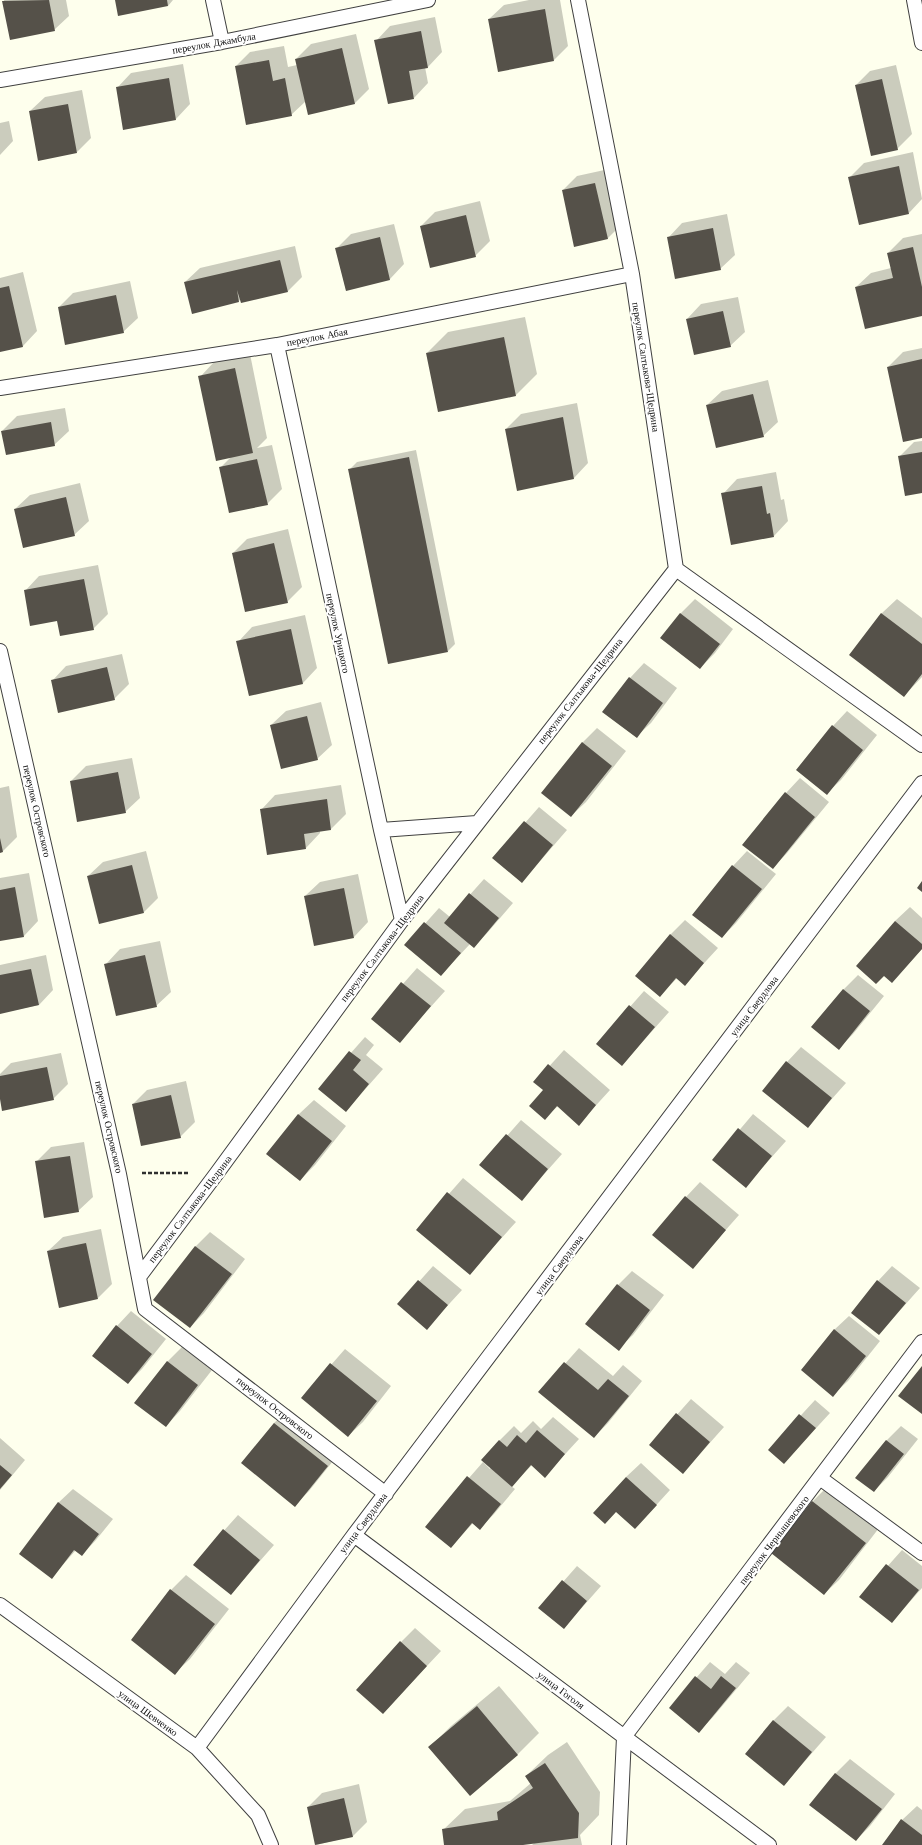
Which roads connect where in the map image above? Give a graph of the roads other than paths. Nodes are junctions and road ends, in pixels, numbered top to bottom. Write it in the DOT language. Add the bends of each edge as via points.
graph roads {
  1 [pos="213,0"];
  2 [pos="428,0"];
  3 [pos="578,0"];
  4 [pos="914,0"];
  5 [pos="222,42"];
  6 [pos="922,43"];
  7 [pos="0,80"];
  8 [pos="632,274"];
  9 [pos="277,345"];
  10 [pos="0,388"];
  11 [pos="676,569"];
  12 [pos="0,651"];
  13 [pos="922,745"];
  14 [pos="922,783"];
  15 [pos="477,823"];
  16 [pos="381,830"];
  17 [pos="402,920"];
  18 [pos="139,1277"];
  19 [pos="922,1342"];
  20 [pos="820,1478"];
  21 [pos="386,1494"];
  22 [pos="354,1535"];
  23 [pos="922,1554"];
  24 [pos="0,1605"];
  25 [pos="624,1738"];
  26 [pos="197,1748"];
  27 [pos="271,1845"];
  28 [pos="619,1845"];
  29 [pos="769,1845"];
  1 -- 5 [label="lane"];
  2 -- 5 [label="lane, переулок Джамбула"];
  3 -- 8 [label="lane, переулок Салтыкова-Щедрина"];
  4 -- 6 [label="lane"];
  5 -- 7 [label="lane, переулок Джамбула"];
  8 -- 9 [label="lane, переулок Абая"];
  8 -- 11 [label="lane, переулок Салтыкова-Щедрина"];
  9 -- 10 [label="lane, переулок Абая"];
  9 -- 16 [label="lane, переулок Урицкого"];
  11 -- 13 [label="lane"];
  11 -- 15 [label="lane, переулок Салтыкова-Щедрина"];
  12 -- 18 [label="lane, переулок Островского" via="119,1174"];
  14 -- 21 [label="lane, улица Свердлова"];
  15 -- 16 [label="lane"];
  15 -- 17 [label="lane, переулок Салтыкова-Щедрина"];
  16 -- 17 [label="lane, переулок Урицкого"];
  17 -- 18 [label="lane, переулок Салтыкова-Щедрина"];
  18 -- 21 [label="lane, переулок Островского" via="145,1309"];
  19 -- 20 [label="lane, переулок Чернышевского"];
  20 -- 23 [label="lane"];
  20 -- 25 [label="lane, переулок Чернышевского"];
  21 -- 22 [label="lane, улица Свердлова"];
  22 -- 25 [label="lane, улица Гоголя"];
  22 -- 26 [label="lane, улица Свердлова"];
  24 -- 26 [label="lane, улица Шевченко"];
  25 -- 28 [label="lane"];
  25 -- 29 [label="lane, улица Гоголя"];
  26 -- 27 [label="lane, улица Шевченко" via="258,1814"];
}
